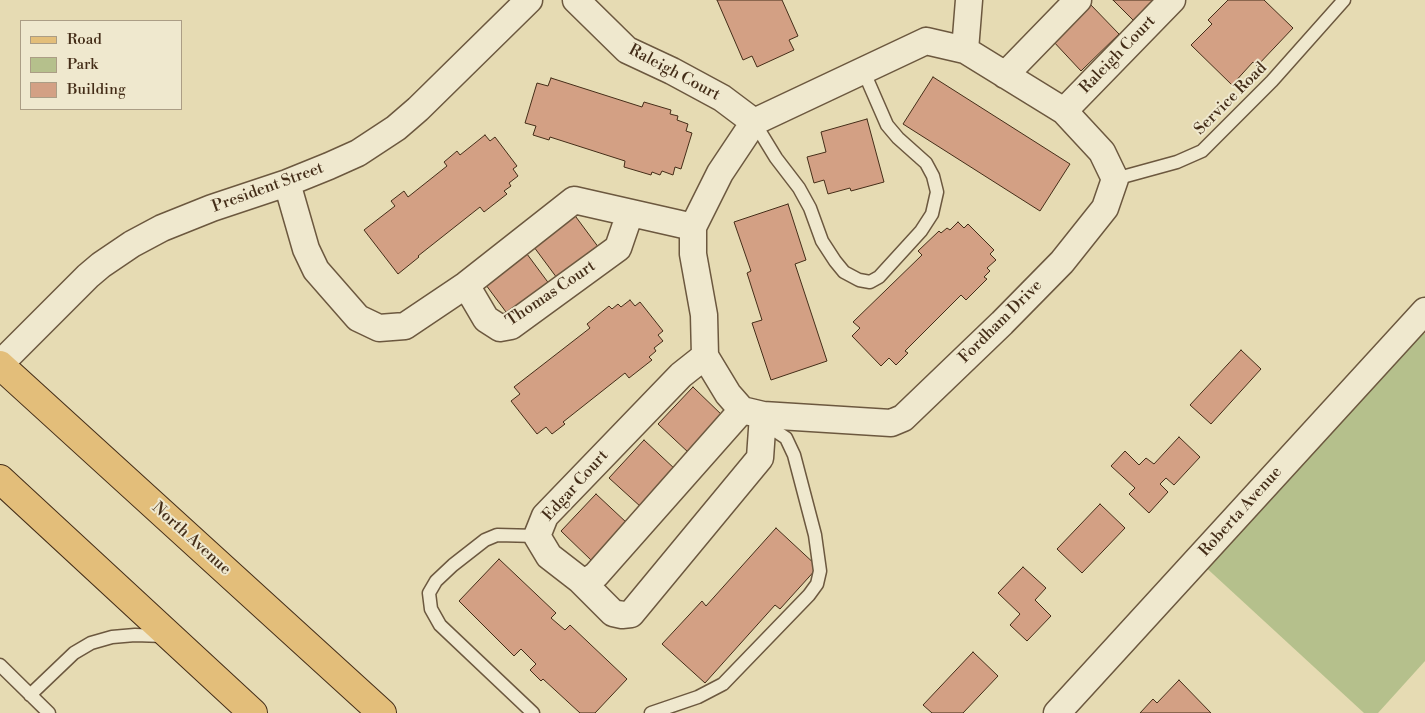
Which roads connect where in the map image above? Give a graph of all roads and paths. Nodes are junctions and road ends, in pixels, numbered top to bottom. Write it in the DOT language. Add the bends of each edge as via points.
graph roads {
  1 [pos="529,0"];
  2 [pos="576,0"];
  3 [pos="969,0"];
  4 [pos="1078,0"];
  5 [pos="1172,0"];
  6 [pos="1344,0"];
  7 [pos="965,50"];
  8 [pos="863,70"];
  9 [pos="1006,75"];
  10 [pos="1064,111"];
  11 [pos="754,122"];
  12 [pos="1115,180"];
  13 [pos="287,184"];
  14 [pos="630,213"];
  15 [pos="693,227"];
  16 [pos="466,285"];
  17 [pos="1422,319"];
  18 [pos="706,356"];
  19 [pos="0,364"];
  20 [pos="756,418"];
  21 [pos="0,479"];
  22 [pos="538,536"];
  23 [pos="580,580"];
  24 [pos="170,636"];
  25 [pos="0,665"];
  26 [pos="30,695"];
  27 [pos="49,713"];
  28 [pos="253,713"];
  29 [pos="382,713"];
  30 [pos="533,713"];
  31 [pos="651,713"];
  32 [pos="1057,713"];
  1 -- 13 [label="street, President Street" via="396,128 358,153"];
  2 -- 11 [label="street, Raleigh Court" via="627,50 722,98"];
  3 -- 7 [label="street"];
  4 -- 9 [label="street"];
  5 -- 10 [label="street, Raleigh Court"];
  6 -- 12 [label="lane, Service Road" via="1272,81 1202,151 1177,162"];
  7 -- 8 [label="street" via="926,41"];
  7 -- 9 [label="street"];
  8 -- 11 [label="street"];
  8 -- 11 [label="lane" via="888,125 926,163 937,192 932,214 921,231 879,277 870,282 844,272 835,261 822,241 810,208"];
  9 -- 10 [label="street"];
  10 -- 12 [label="street" via="1102,152"];
  11 -- 15 [label="street" via="720,173"];
  12 -- 20 [label="street, Fordham Drive" via="1105,208 1062,262 903,418 891,423"];
  13 -- 16 [label="street" via="306,249 316,270 358,318 379,328 405,326"];
  13 -- 19 [label="street, President Street" via="212,208 132,244 88,276"];
  14 -- 15 [label="street"];
  14 -- 16 [label="street" via="574,200"];
  14 -- 16 [label="street, Thomas Court" via="618,248 511,326 500,328 486,319"];
  15 -- 18 [label="street" via="693,254 704,316"];
  17 -- 32 [label="street, Roberta Avenue"];
  18 -- 20 [label="street" via="728,394"];
  18 -- 22 [label="street, Edgar Court" via="681,375 545,516"];
  19 -- 29 [label="main road, North Avenue"];
  20 -- 23 [label="street" via="596,575 589,580"];
  20 -- 23 [label="street, Edgar Court" via="760,458 631,614 613,613"];
  20 -- 31 [label="lane" via="786,438 794,455 815,535 820,571 817,584 723,684 698,697"];
  21 -- 24 [label="main road"];
  22 -- 23 [label="street, Edgar Court" via="549,556"];
  22 -- 30 [label="lane" via="497,535 485,540 436,581 429,593 431,609 440,625"];
  24 -- 26 [label="lane" via="112,637 91,643 74,653"];
  24 -- 28 [label="main road"];
  25 -- 26 [label="lane"];
  26 -- 27 [label="lane"];
}
